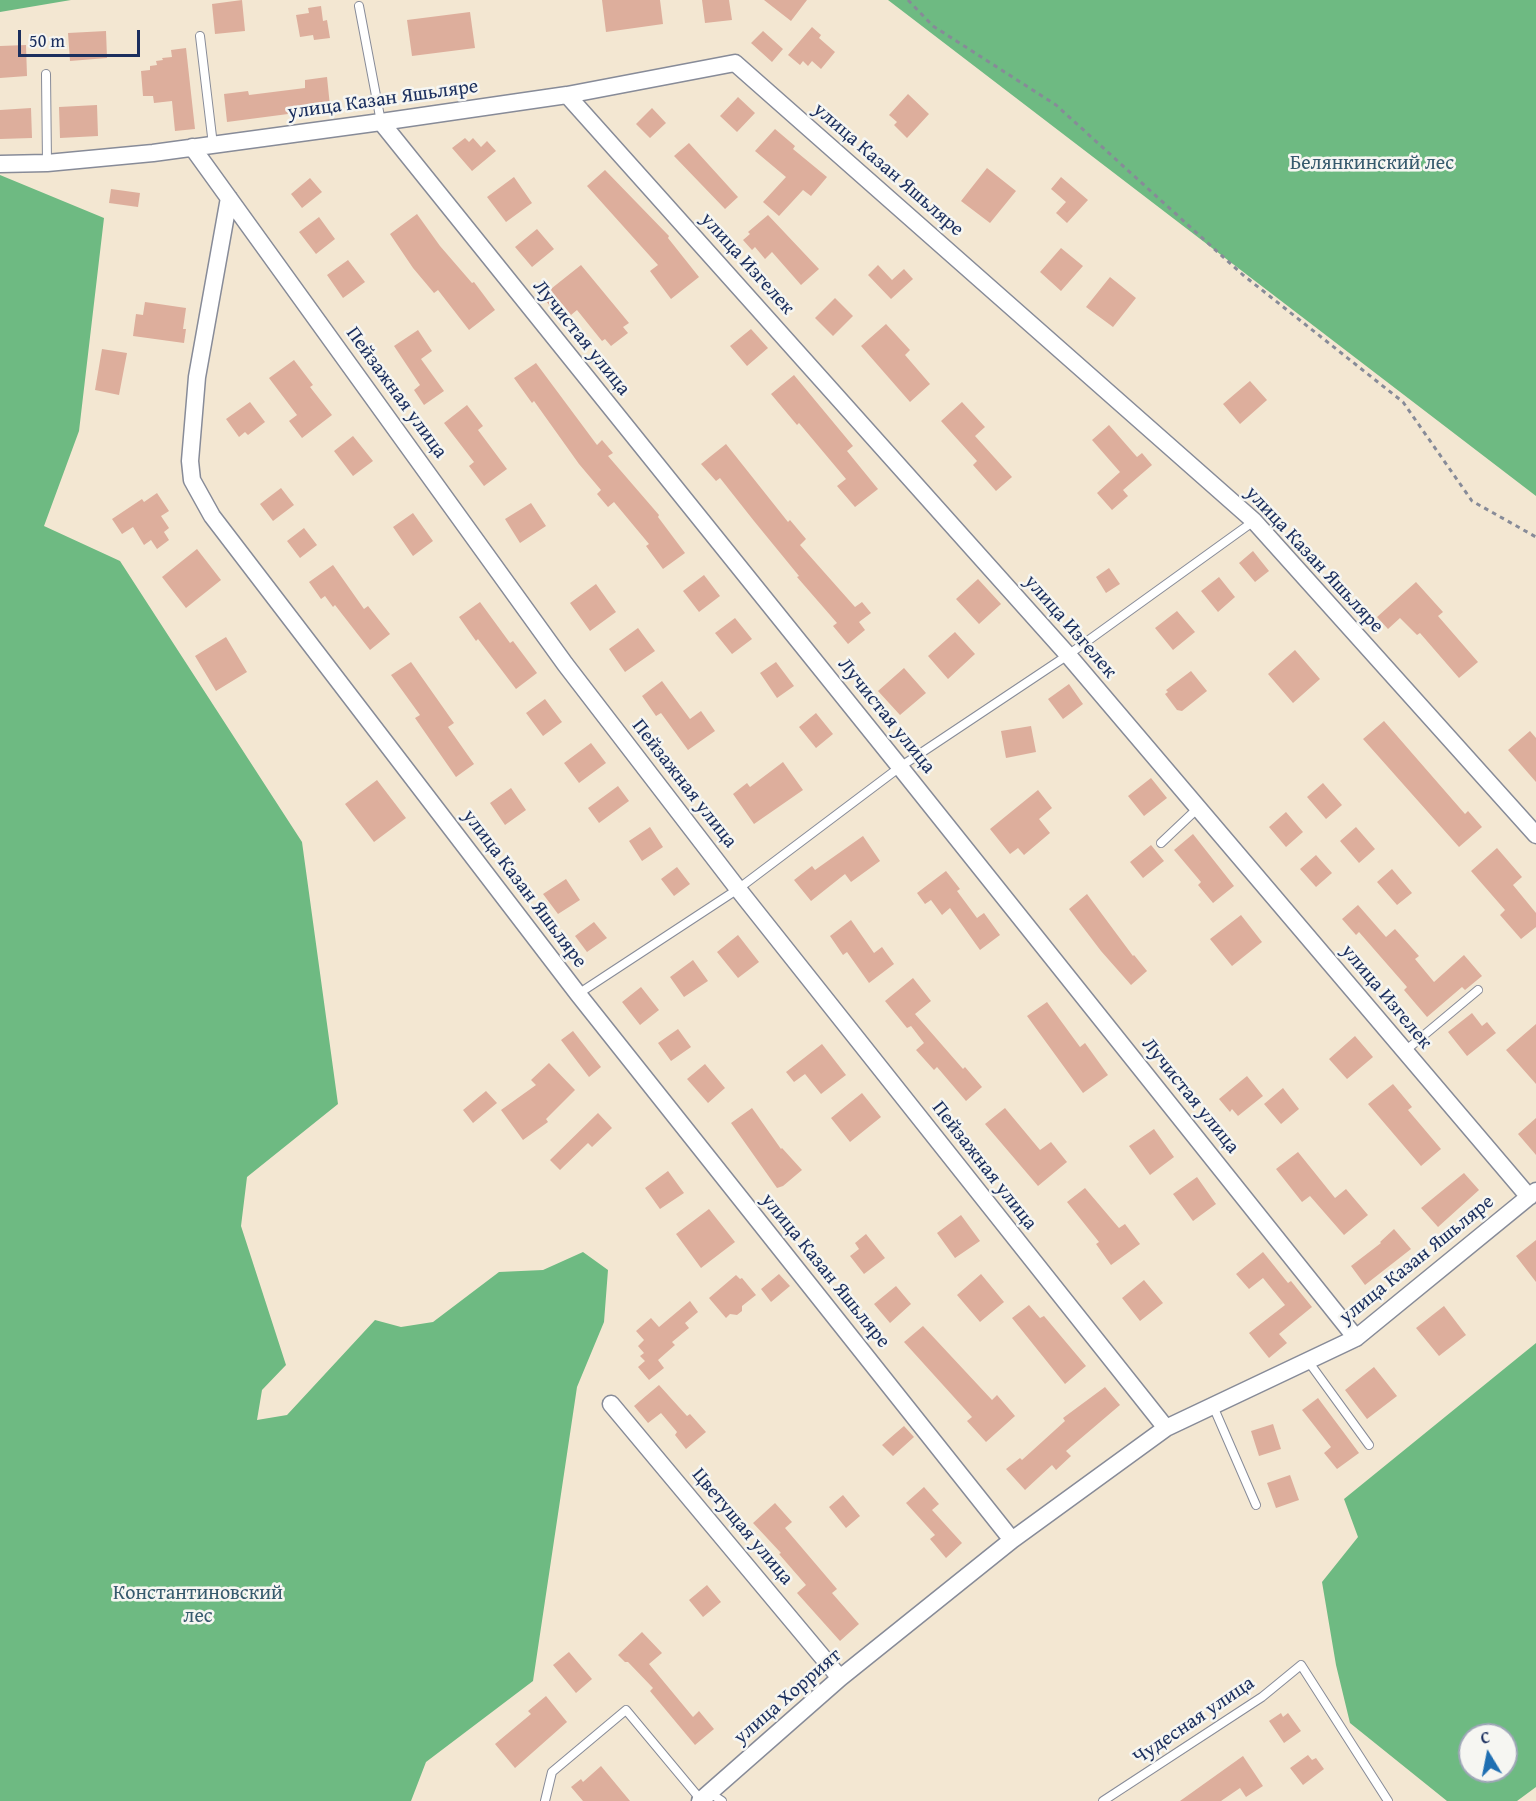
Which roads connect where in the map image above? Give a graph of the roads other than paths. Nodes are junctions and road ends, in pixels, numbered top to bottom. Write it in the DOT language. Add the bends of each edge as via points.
graph roads {
  1 [pos="359,6"];
  2 [pos="200,36"];
  3 [pos="46,74"];
  4 [pos="567,95"];
  5 [pos="381,123"];
  6 [pos="213,145"];
  7 [pos="192,147"];
  8 [pos="47,163"];
  9 [pos="0,164"];
  10 [pos="229,198"];
  11 [pos="1254,521"];
  12 [pos="1068,655"];
  13 [pos="900,767"];
  14 [pos="1198,808"];
  15 [pos="1536,836"];
  16 [pos="1161,843"];
  17 [pos="738,889"];
  18 [pos="1479,990"];
  19 [pos="578,994"];
  20 [pos="1404,1051"];
  21 [pos="1533,1194"];
  22 [pos="1356,1338"];
  23 [pos="1308,1361"];
  24 [pos="611,1404"];
  25 [pos="1213,1406"];
  26 [pos="1166,1428"];
  27 [pos="1370,1445"];
  28 [pos="1256,1505"];
  29 [pos="1012,1540"];
  30 [pos="904,1627"];
  31 [pos="840,1678"];
  32 [pos="708,1799"];
  33 [pos="545,1801"];
  34 [pos="1103,1801"];
  35 [pos="1388,1801"];
  1 -- 5 [label="lane"];
  2 -- 6 [label="lane"];
  3 -- 8 [label="lane"];
  4 -- 5 [label="street, улица Казан Яшьляре"];
  4 -- 11 [label="street, улица Казан Яшьляре" via="735,63"];
  4 -- 12 [label="street, улица Изгелек"];
  5 -- 6 [label="street, улица Казан Яшьляре"];
  5 -- 13 [label="street, Лучистая улица"];
  6 -- 7 [label="street, улица Казан Яшьляре"];
  7 -- 8 [label="street, улица Казан Яшьляре"];
  7 -- 10 [label="street, Пейзажная улица"];
  8 -- 9 [label="street, улица Казан Яшьляре"];
  10 -- 17 [label="street, Пейзажная улица" via="565,664"];
  10 -- 19 [label="street, улица Казан Яшьляре" via="197,377 192,480 212,516"];
  11 -- 12 [label="lane"];
  11 -- 15 [label="street, улица Казан Яшьляре"];
  12 -- 13 [label="lane"];
  12 -- 14 [label="street, улица Изгелек"];
  13 -- 17 [label="lane"];
  13 -- 22 [label="street, Лучистая улица"];
  14 -- 16 [label="lane"];
  14 -- 20 [label="street, улица Изгелек"];
  17 -- 19 [label="lane"];
  17 -- 26 [label="street, Пейзажная улица"];
  18 -- 20 [label="lane"];
  19 -- 29 [label="street, улица Казан Яшьляре"];
  20 -- 21 [label="street, улица Изгелек"];
  21 -- 22 [label="street, улица Казан Яшьляре"];
  22 -- 23 [label="street, улица Казан Яшьляре"];
  23 -- 25 [label="street, улица Казан Яшьляре"];
  23 -- 27 [label="lane"];
  24 -- 31 [label="street, Цветущая улица"];
  25 -- 26 [label="street, улица Казан Яшьляре"];
  25 -- 28 [label="lane"];
  26 -- 29 [label="street, улица Казан Яшьляре"];
  29 -- 30 [label="street, улица Казан Яшьляре"];
  30 -- 31 [label="street, улица Хоррият"];
  31 -- 32 [label="street, улица Хоррият"];
  32 -- 33 [label="lane" via="626,1710 552,1772"];
  34 -- 35 [label="lane, Чудесная улица" via="1262,1697 1301,1665"];
}
